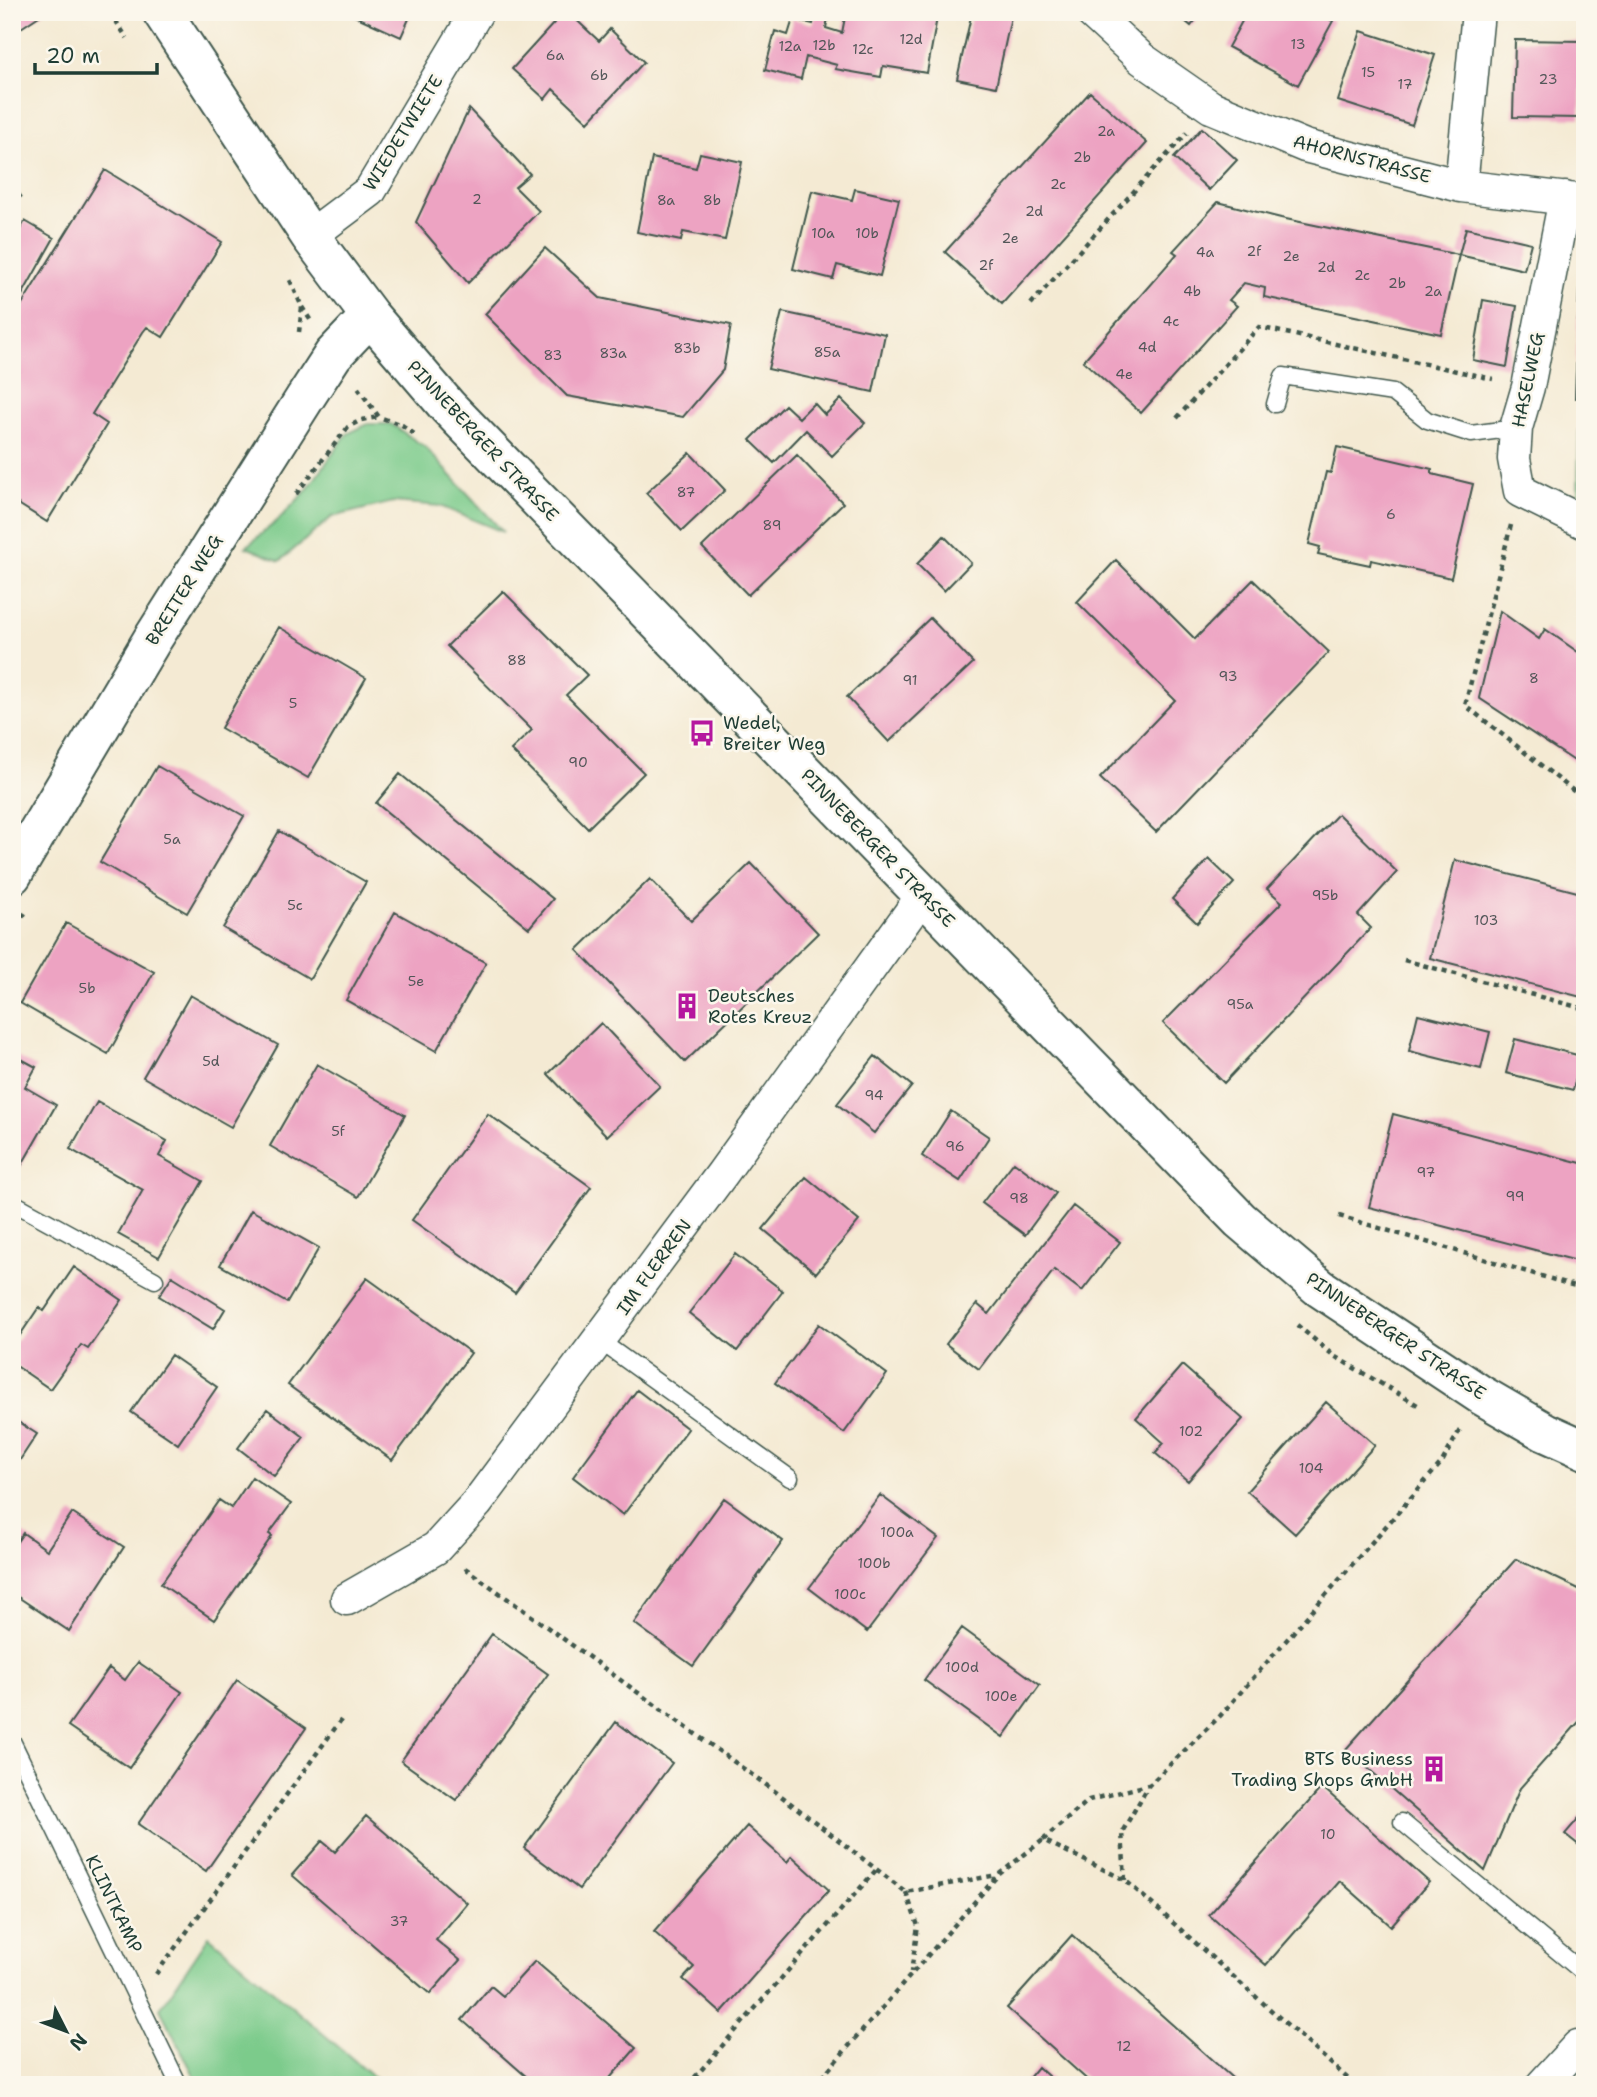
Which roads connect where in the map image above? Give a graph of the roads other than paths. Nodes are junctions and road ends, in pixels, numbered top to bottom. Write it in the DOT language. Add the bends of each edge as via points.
graph roads {
  1 [pos="162,12"];
  2 [pos="477,12"];
  3 [pos="1091,12"];
  4 [pos="1478,12"];
  5 [pos="1461,186"];
  6 [pos="1575,199"];
  7 [pos="310,236"];
  8 [pos="370,316"];
  9 [pos="1275,404"];
  10 [pos="1516,428"];
  11 [pos="1585,523"];
  12 [pos="12,874"];
  13 [pos="923,895"];
  14 [pos="12,1202"];
  15 [pos="155,1280"];
  16 [pos="600,1341"];
  17 [pos="1585,1450"];
  18 [pos="790,1478"];
  19 [pos="347,1599"];
  20 [pos="12,1741"];
  21 [pos="1402,1822"];
  22 [pos="1585,1974"];
  23 [pos="1585,2046"];
  24 [pos="180,2085"];
  25 [pos="1542,2085"];
  1 -- 7 [label="main road, PINNEBERGER STRASSE"];
  2 -- 7 [label="street, WIEDETWIETE" via="370,191"];
  3 -- 5 [label="street, AHORNSTRASSE" via="1142,59 1212,107 1304,146"];
  4 -- 5 [label="street"];
  5 -- 6 [label="street, AHORNSTRASSE"];
  6 -- 10 [label="street, HASELWEG"];
  7 -- 8 [label="main road, PINNEBERGER STRASSE"];
  8 -- 12 [label="main road, BREITER WEG" via="333,355 152,640"];
  8 -- 13 [label="main road, PINNEBERGER STRASSE" via="448,407"];
  9 -- 10 [label="lane" via="1283,376 1393,393 1427,420 1471,434"];
  10 -- 11 [label="street, HASELWEG" via="1514,459 1520,491"];
  13 -- 16 [label="street, IM FLERREN"];
  13 -- 17 [label="main road, PINNEBERGER STRASSE" via="1240,1220 1320,1288 1481,1395"];
  14 -- 15 [label="lane"];
  16 -- 18 [label="lane"];
  16 -- 19 [label="street, IM FLERREN" via="477,1503 436,1548"];
  20 -- 24 [label="lane, KLINTKAMP"];
  21 -- 22 [label="lane"];
  23 -- 25 [label="street" via="1578,2046"];
}
